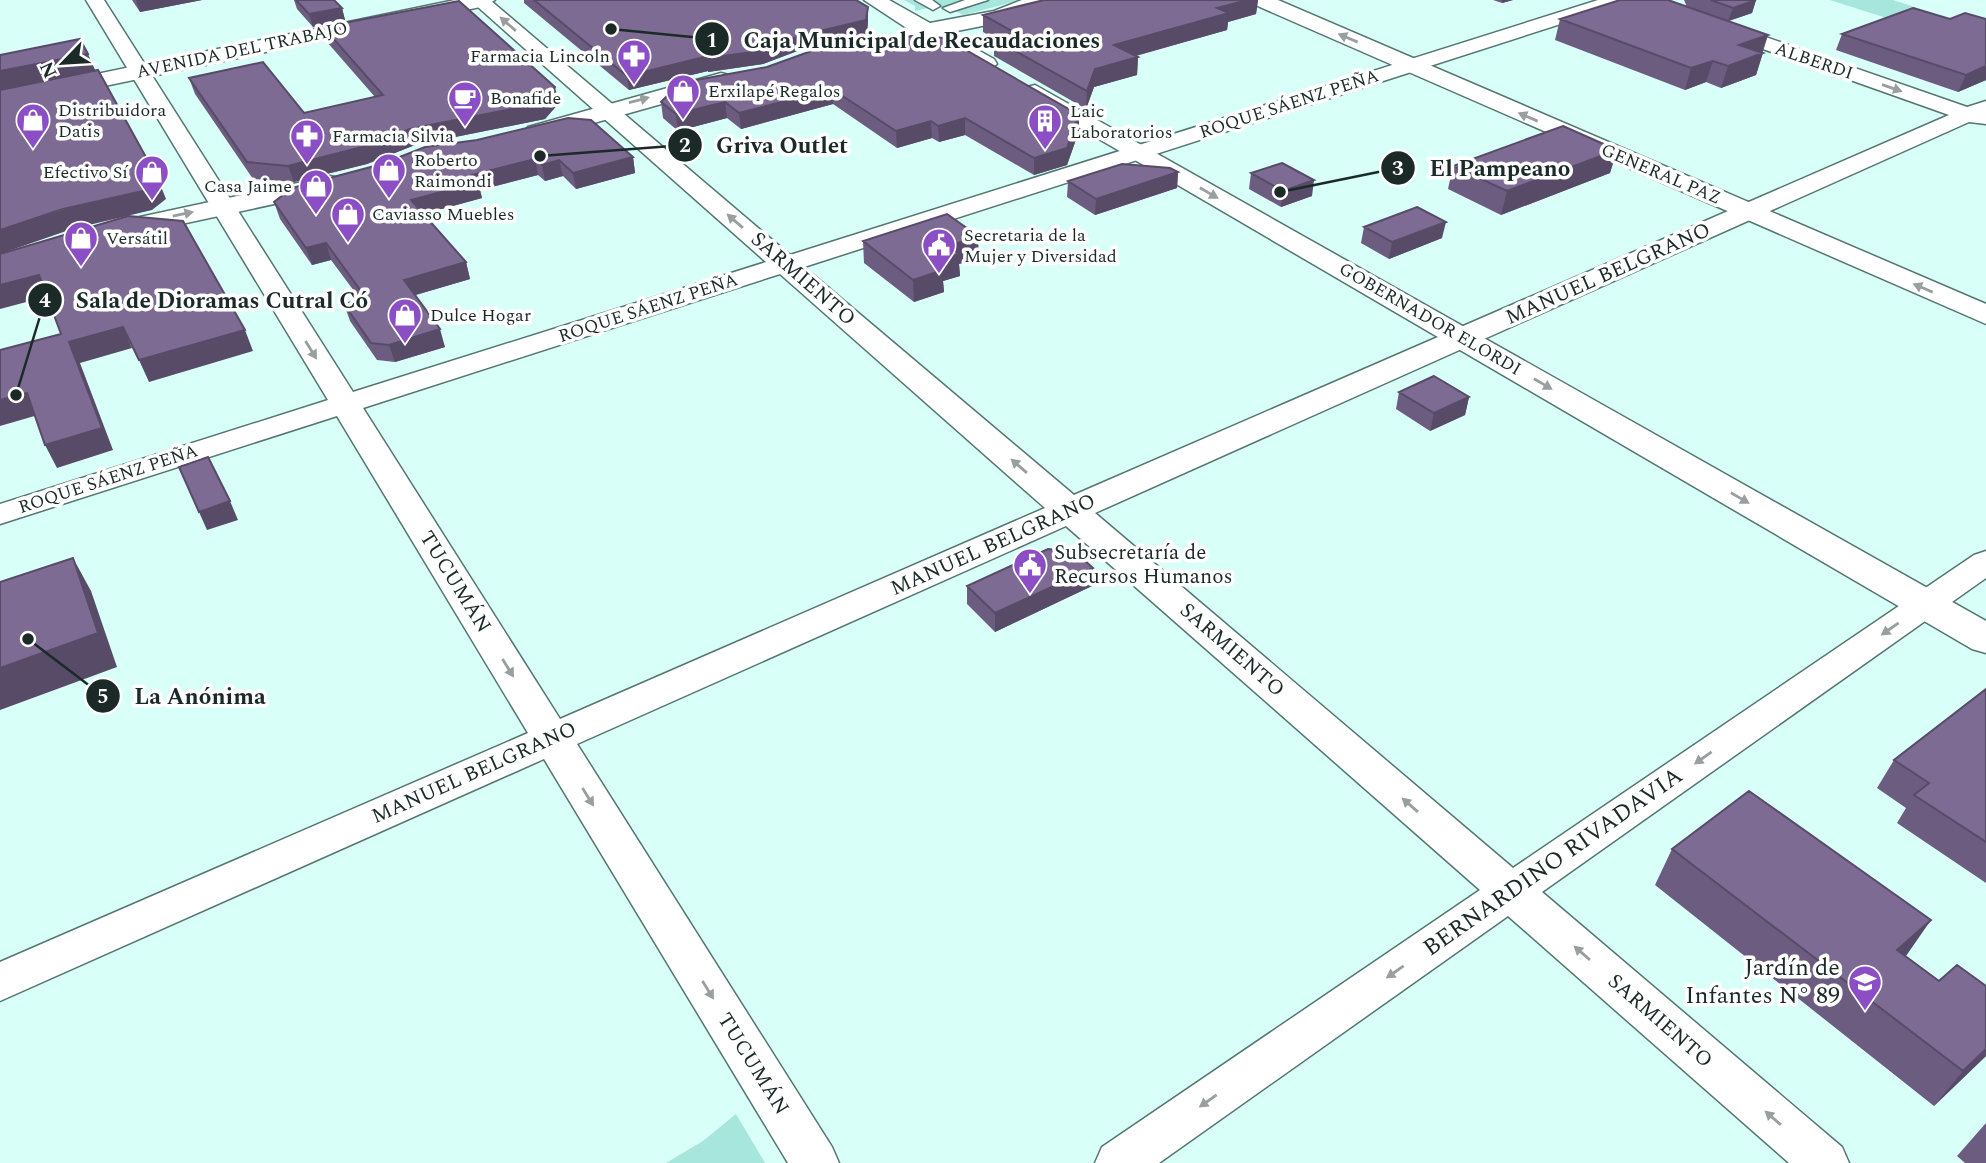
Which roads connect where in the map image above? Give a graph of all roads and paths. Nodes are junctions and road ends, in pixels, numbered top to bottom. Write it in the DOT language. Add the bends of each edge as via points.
graph roads {
  1 [pos="94,0"];
  2 [pos="482,0"];
  3 [pos="874,0"];
  4 [pos="981,0"];
  5 [pos="1041,0"];
  6 [pos="1260,0"];
  7 [pos="1617,0"];
  8 [pos="1643,0"];
  9 [pos="937,8"];
  10 [pos="895,36"];
  11 [pos="1411,66"];
  12 [pos="139,72"];
  13 [pos="745,77"];
  14 [pos="0,101"];
  15 [pos="608,111"];
  16 [pos="1980,115"];
  17 [pos="518,137"];
  18 [pos="1139,152"];
  19 [pos="349,179"];
  20 [pos="223,208"];
  21 [pos="1748,212"];
  22 [pos="83,238"];
  23 [pos="785,264"];
  24 [pos="1986,315"];
  25 [pos="1462,338"];
  26 [pos="345,404"];
  27 [pos="1070,511"];
  28 [pos="0,514"];
  29 [pos="1986,562"];
  30 [pos="1925,604"];
  31 [pos="1986,639"];
  32 [pos="552,739"];
  33 [pos="1511,891"];
  34 [pos="0,982"];
  35 [pos="815,1163"];
  36 [pos="1119,1163"];
  37 [pos="1825,1163"];
  1 -- 12 [label="street, TUCUMÁN"];
  2 -- 12 [label="street, AVENIDA DEL TRABAJO"];
  15 -- 2 [label="street, SARMIENTO, one-way"];
  3 -- 9 [label="street, GOBERNADOR ELORDI"];
  4 -- 9 [label="street"];
  5 -- 9 [label="street" via="1002,16"];
  11 -- 6 [label="street, GENERAL PAZ, one-way"];
  7 -- 11 [label="street, ROQUE SÁENZ PEÑA"];
  8 -- 16 [label="street, ALBERDI, one-way"];
  9 -- 10 [label="street"];
  9 -- 18 [label="street, GOBERNADOR ELORDI" via="1011,79"];
  11 -- 18 [label="street, ROQUE SÁENZ PEÑA"];
  21 -- 11 [label="street, GENERAL PAZ, one-way"];
  12 -- 14 [label="street, AVENIDA DEL TRABAJO"];
  12 -- 20 [label="street, TUCUMÁN"];
  15 -- 13 [label="street, one-way" via="708,82"];
  15 -- 17 [label="street"];
  23 -- 15 [label="street, SARMIENTO, one-way"];
  16 -- 21 [label="street, MANUEL BELGRANO"];
  18 -- 23 [label="street, ROQUE SÁENZ PEÑA"];
  18 -- 25 [label="street, GOBERNADOR ELORDI, one-way"];
  19 -- 20 [label="street"];
  22 -- 20 [label="street, one-way"];
  20 -- 26 [label="street, TUCUMÁN, one-way"];
  24 -- 21 [label="street, GENERAL PAZ, one-way"];
  21 -- 25 [label="street, MANUEL BELGRANO"];
  23 -- 26 [label="street, ROQUE SÁENZ PEÑA"];
  27 -- 23 [label="street, SARMIENTO, one-way"];
  25 -- 27 [label="street, MANUEL BELGRANO"];
  25 -- 30 [label="street, GOBERNADOR ELORDI, one-way"];
  26 -- 28 [label="street, ROQUE SÁENZ PEÑA"];
  26 -- 32 [label="street, TUCUMÁN, one-way"];
  27 -- 32 [label="street, MANUEL BELGRANO"];
  33 -- 27 [label="street, SARMIENTO, one-way"];
  29 -- 30 [label="street, BERNARDINO RIVADAVIA"];
  30 -- 31 [label="street, GOBERNADOR ELORDI"];
  30 -- 33 [label="street, BERNARDINO RIVADAVIA, one-way"];
  32 -- 34 [label="street, MANUEL BELGRANO"];
  32 -- 35 [label="street, TUCUMÁN, one-way"];
  33 -- 36 [label="street, BERNARDINO RIVADAVIA, one-way"];
  37 -- 33 [label="street, SARMIENTO, one-way"];
}
